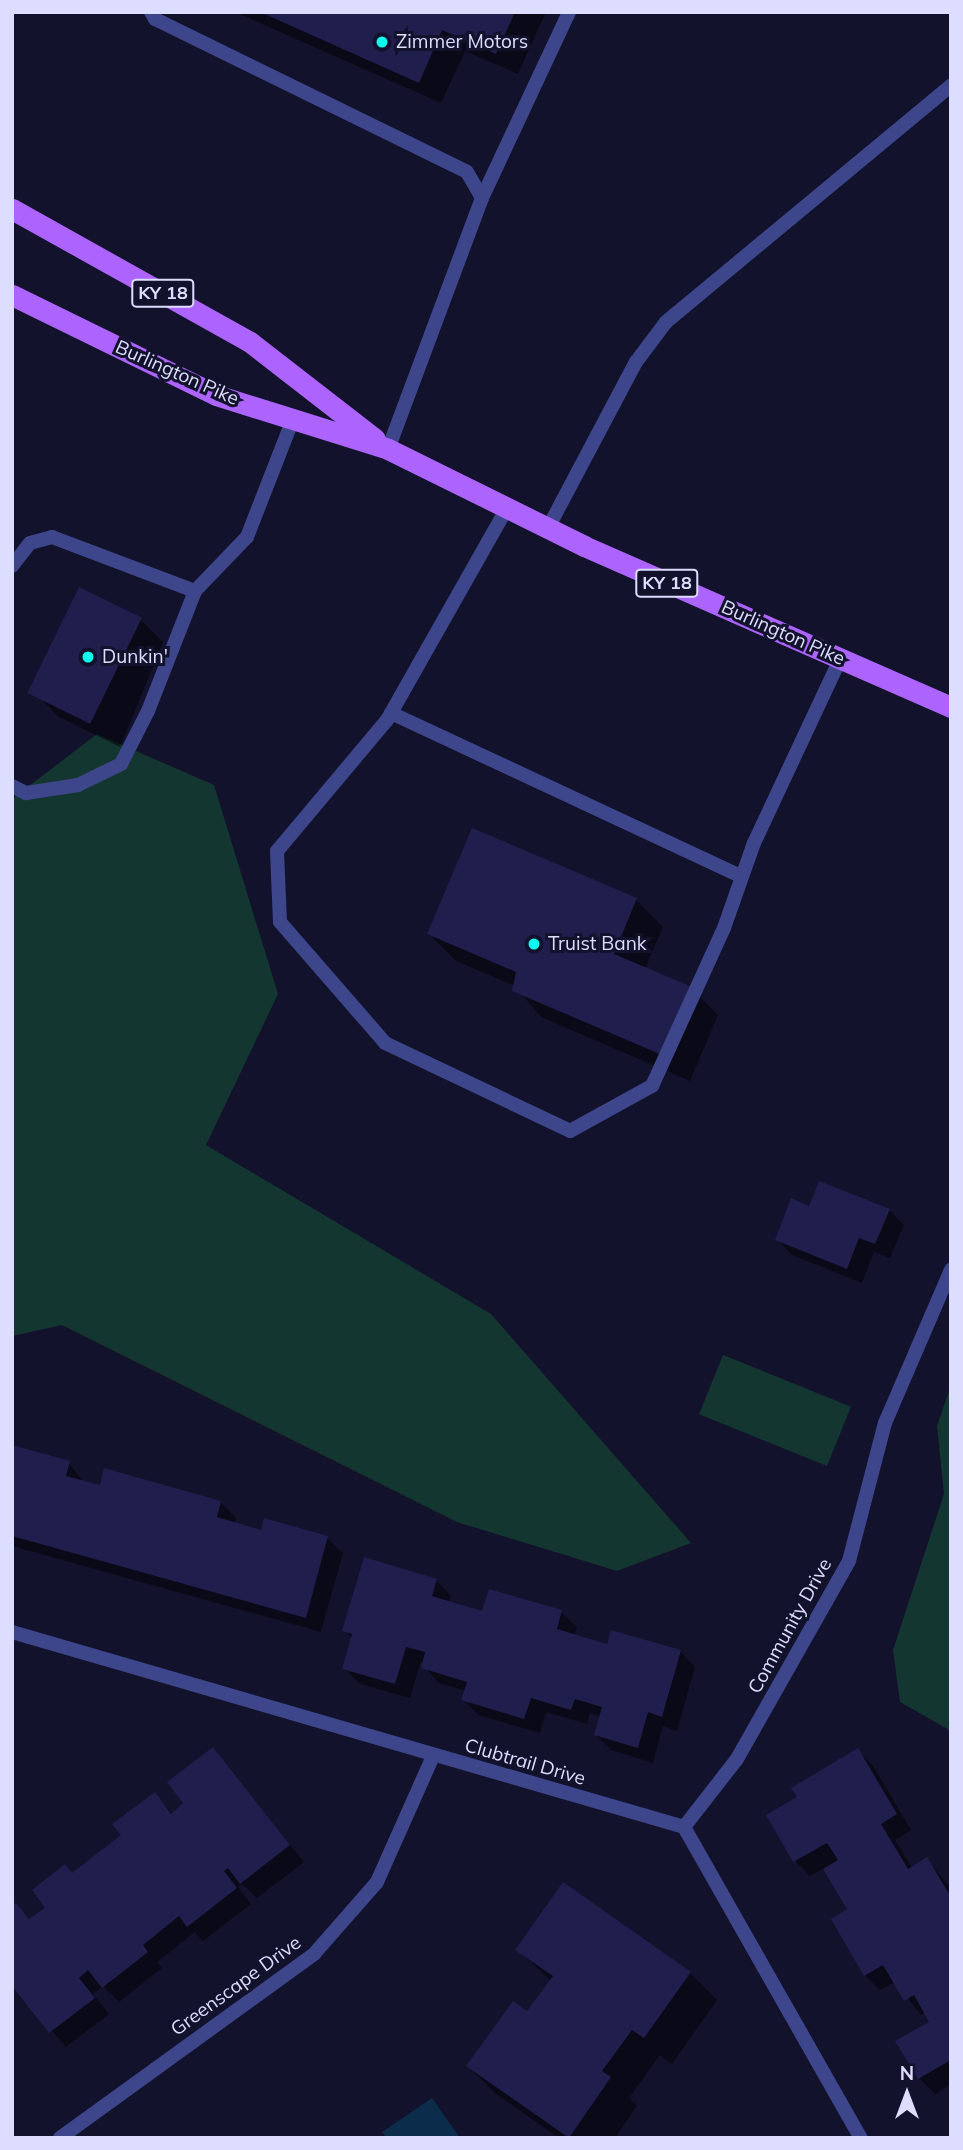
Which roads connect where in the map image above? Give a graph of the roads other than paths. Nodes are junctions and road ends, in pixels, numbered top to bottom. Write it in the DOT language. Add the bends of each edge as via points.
graph roads {
  1 [pos="152,12"];
  2 [pos="569,12"];
  3 [pos="951,85"];
  4 [pos="482,198"];
  5 [pos="12,209"];
  6 [pos="12,295"];
  7 [pos="293,419"];
  8 [pos="388,449"];
  9 [pos="507,508"];
  10 [pos="548,527"];
  11 [pos="12,566"];
  12 [pos="195,591"];
  13 [pos="840,659"];
  14 [pos="951,707"];
  15 [pos="391,713"];
  16 [pos="12,786"];
  17 [pos="742,877"];
  18 [pos="951,1270"];
  19 [pos="12,1632"];
  20 [pos="433,1756"];
  21 [pos="684,1827"];
  22 [pos="60,2138"];
  23 [pos="861,2138"];
  1 -- 4 [label="street" via="155,19 467,173"];
  2 -- 4 [label="street"];
  3 -- 10 [label="street" via="666,323 636,362"];
  4 -- 8 [label="street"];
  5 -- 8 [label="main road, Burlington Pike / KY 18" via="250,342"];
  6 -- 7 [label="main road, Burlington Pike / KY 18" via="216,395"];
  7 -- 8 [label="main road, Burlington Pike / KY 18"];
  7 -- 12 [label="street" via="247,537"];
  8 -- 9 [label="main road, Burlington Pike / KY 18"];
  9 -- 10 [label="main road, Burlington Pike / KY 18"];
  9 -- 15 [label="street"];
  10 -- 13 [label="main road, Burlington Pike / KY 18"];
  11 -- 12 [label="street" via="30,543 52,537"];
  12 -- 16 [label="street" via="148,711 121,764 78,785 26,793"];
  13 -- 14 [label="main road, Burlington Pike / KY 18"];
  13 -- 17 [label="street"];
  15 -- 17 [label="street"];
  15 -- 17 [label="street" via="277,851 280,922 385,1043 570,1131 652,1086 724,928"];
  18 -- 21 [label="street, Community Drive" via="885,1423 849,1562 737,1759"];
  19 -- 20 [label="street, Clubtrail Drive"];
  20 -- 21 [label="street, Clubtrail Drive"];
  20 -- 22 [label="street, Greenscape Drive" via="377,1882 314,1954"];
  21 -- 23 [label="street"];
}
